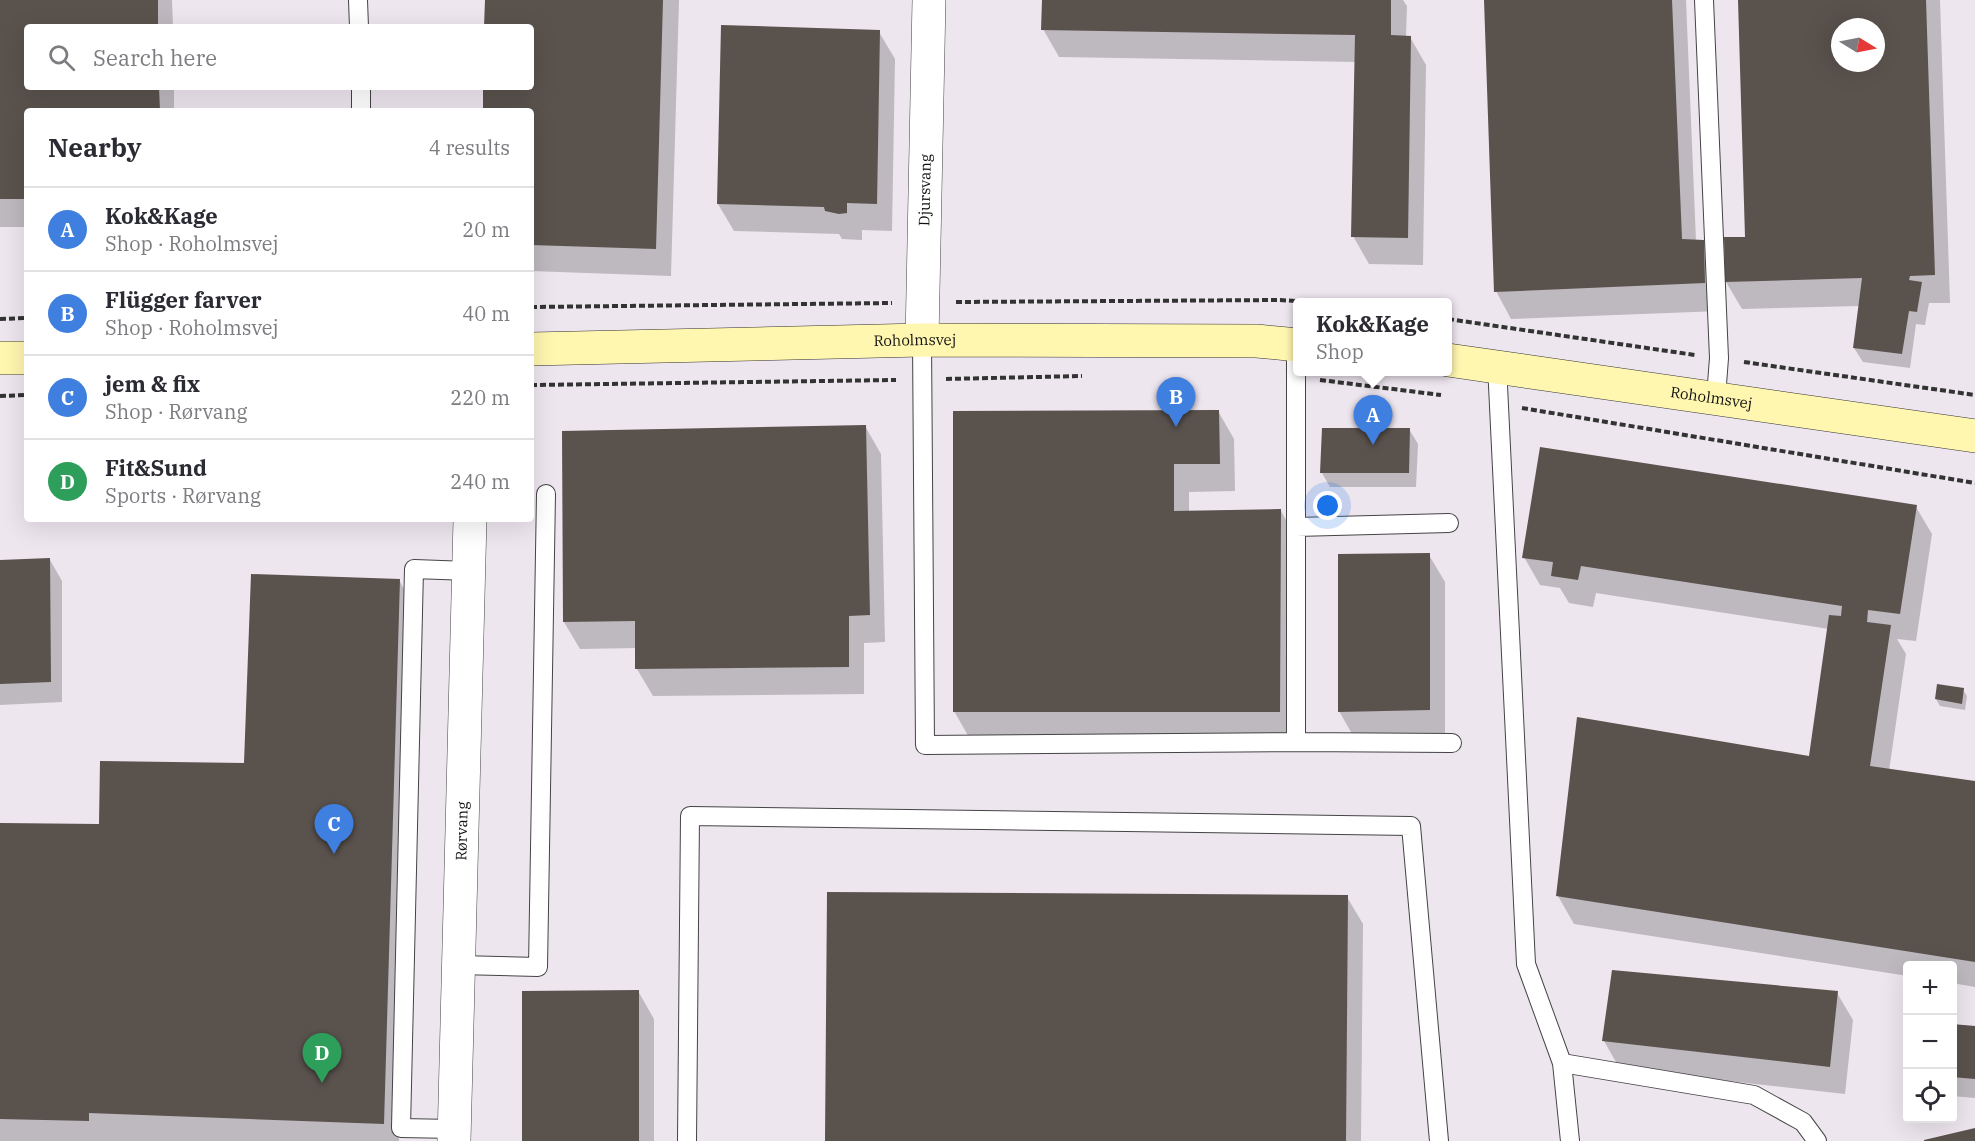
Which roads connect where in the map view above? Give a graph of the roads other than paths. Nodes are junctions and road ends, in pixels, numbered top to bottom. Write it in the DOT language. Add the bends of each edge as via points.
graph roads {
  1 [pos="358,0"];
  2 [pos="929,0"];
  3 [pos="1704,0"];
  4 [pos="359,24"];
  5 [pos="361,90"];
  6 [pos="362,108"];
  7 [pos="922,340"];
  8 [pos="1293,345"];
  9 [pos="534,349"];
  10 [pos="0,358"];
  11 [pos="24,358"];
  12 [pos="1452,360"];
  13 [pos="1497,365"];
  14 [pos="1296,376"];
  15 [pos="1716,398"];
  16 [pos="1975,436"];
  17 [pos="546,494"];
  18 [pos="470,522"];
  19 [pos="1449,523"];
  20 [pos="1296,526"];
  21 [pos="469,571"];
  22 [pos="1296,742"];
  23 [pos="1452,743"];
  24 [pos="458,966"];
  25 [pos="1562,1063"];
  26 [pos="454,1135"];
  27 [pos="687,1141"];
  28 [pos="1439,1141"];
  29 [pos="1570,1141"];
  30 [pos="1817,1141"];
  1 -- 4 [label="lane"];
  2 -- 7 [label="street, Djursvang"];
  3 -- 15 [label="lane" via="1719,358"];
  5 -- 6 [label="lane"];
  7 -- 8 [label="street, Roholmsvej" via="1257,341"];
  7 -- 9 [label="street, Roholmsvej"];
  7 -- 22 [label="lane, Djursvang" via="925,745"];
  10 -- 11 [label="street"];
  12 -- 13 [label="street, Roholmsvej"];
  13 -- 15 [label="street, Roholmsvej"];
  13 -- 25 [label="lane" via="1526,963"];
  14 -- 20 [label="lane"];
  15 -- 16 [label="street, Roholmsvej"];
  17 -- 24 [label="lane" via="538,967"];
  18 -- 21 [label="street, Rørvang"];
  19 -- 20 [label="lane"];
  20 -- 22 [label="lane"];
  21 -- 24 [label="street, Rørvang"];
  21 -- 26 [label="lane" via="414,569 401,1128"];
  22 -- 23 [label="lane"];
  24 -- 26 [label="street, Rørvang"];
  25 -- 29 [label="lane"];
  25 -- 30 [label="lane" via="1755,1095 1803,1122"];
  27 -- 28 [label="lane" via="690,816 1412,826"];
}
